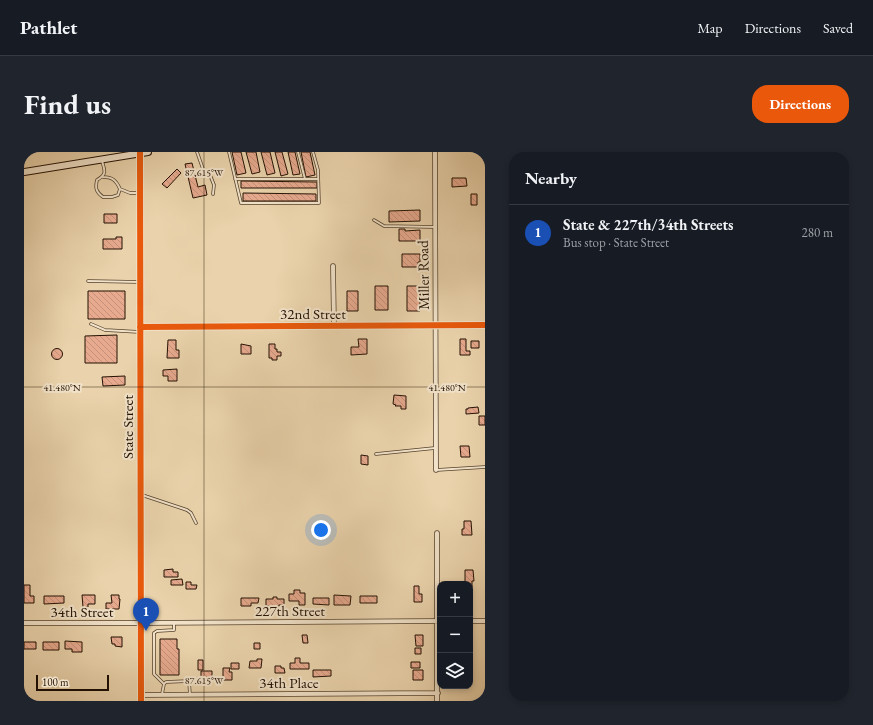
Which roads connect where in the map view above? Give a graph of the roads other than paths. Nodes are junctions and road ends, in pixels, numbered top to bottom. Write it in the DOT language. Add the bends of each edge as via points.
graph roads {
  1 [pos="148,152"];
  2 [pos="197,152"];
  3 [pos="229,152"];
  4 [pos="298,152"];
  5 [pos="313,152"];
  6 [pos="434,152"];
  7 [pos="140,153"];
  8 [pos="120,154"];
  9 [pos="102,160"];
  10 [pos="24,172"];
  11 [pos="103,177"];
  12 [pos="236,179"];
  13 [pos="305,179"];
  14 [pos="318,179"];
  15 [pos="120,189"];
  16 [pos="140,193"];
  17 [pos="213,194"];
  18 [pos="374,220"];
  19 [pos="435,227"];
  20 [pos="333,266"];
  21 [pos="88,281"];
  22 [pos="140,282"];
  23 [pos="91,324"];
  24 [pos="436,325"];
  25 [pos="485,325"];
  26 [pos="334,326"];
  27 [pos="140,329"];
  28 [pos="436,448"];
  29 [pos="376,454"];
  30 [pos="485,467"];
  31 [pos="436,470"];
  32 [pos="140,495"];
  33 [pos="196,523"];
  34 [pos="437,533"];
  35 [pos="439,617"];
  36 [pos="437,621"];
  37 [pos="473,621"];
  38 [pos="485,621"];
  39 [pos="174,622"];
  40 [pos="24,623"];
  41 [pos="141,623"];
  42 [pos="439,653"];
  43 [pos="164,684"];
  44 [pos="438,693"];
  45 [pos="162,695"];
  46 [pos="190,695"];
  47 [pos="141,696"];
  48 [pos="141,701"];
  49 [pos="438,701"];
  1 -- 7 [label="main road"];
  2 -- 17 [label="lane" via="203,169 210,175 214,185"];
  3 -- 12 [label="lane"];
  4 -- 13 [label="lane"];
  5 -- 14 [label="lane"];
  6 -- 19 [label="street, Miller Road"];
  7 -- 8 [label="main road"];
  7 -- 16 [label="street, State Street"];
  8 -- 9 [label="main road"];
  9 -- 10 [label="main road"];
  9 -- 11 [label="lane" via="105,171"];
  11 -- 15 [label="lane" via="117,181"];
  11 -- 15 [label="lane" via="98,180 96,187 103,197 118,195"];
  12 -- 13 [label="lane"];
  12 -- 14 [label="lane" via="241,203 319,203"];
  13 -- 14 [label="lane"];
  15 -- 16 [label="lane"];
  16 -- 22 [label="street, State Street"];
  18 -- 19 [label="lane" via="384,226"];
  19 -- 24 [label="street, Miller Road"];
  20 -- 26 [label="street"];
  21 -- 22 [label="lane"];
  22 -- 27 [label="street, State Street"];
  23 -- 27 [label="lane" via="104,330"];
  24 -- 25 [label="street, 32nd Street"];
  24 -- 26 [label="street, 32nd Street"];
  24 -- 28 [label="street, Miller Road"];
  26 -- 27 [label="street, 32nd Street"];
  27 -- 32 [label="street, State Street"];
  28 -- 29 [label="lane"];
  28 -- 31 [label="street, Miller Road"];
  30 -- 31 [label="lane"];
  32 -- 33 [label="lane" via="187,510"];
  32 -- 41 [label="street, State Street"];
  34 -- 35 [label="street"];
  36 -- 39 [label="street, 227th Street"];
  37 -- 38 [label="street"];
  39 -- 41 [label="street, 227th Street"];
  39 -- 43 [label="lane" via="174,630 154,633 154,674"];
  40 -- 41 [label="street, 34th Street"];
  41 -- 47 [label="street, State Street"];
  42 -- 44 [label="street"];
  43 -- 45 [label="lane"];
  43 -- 46 [label="lane" via="189,682"];
  44 -- 46 [label="street, 34th Place"];
  44 -- 49 [label="street"];
  45 -- 46 [label="street, 34th Place"];
  45 -- 47 [label="street, 34th Place"];
  47 -- 48 [label="street, State Street"];
}
